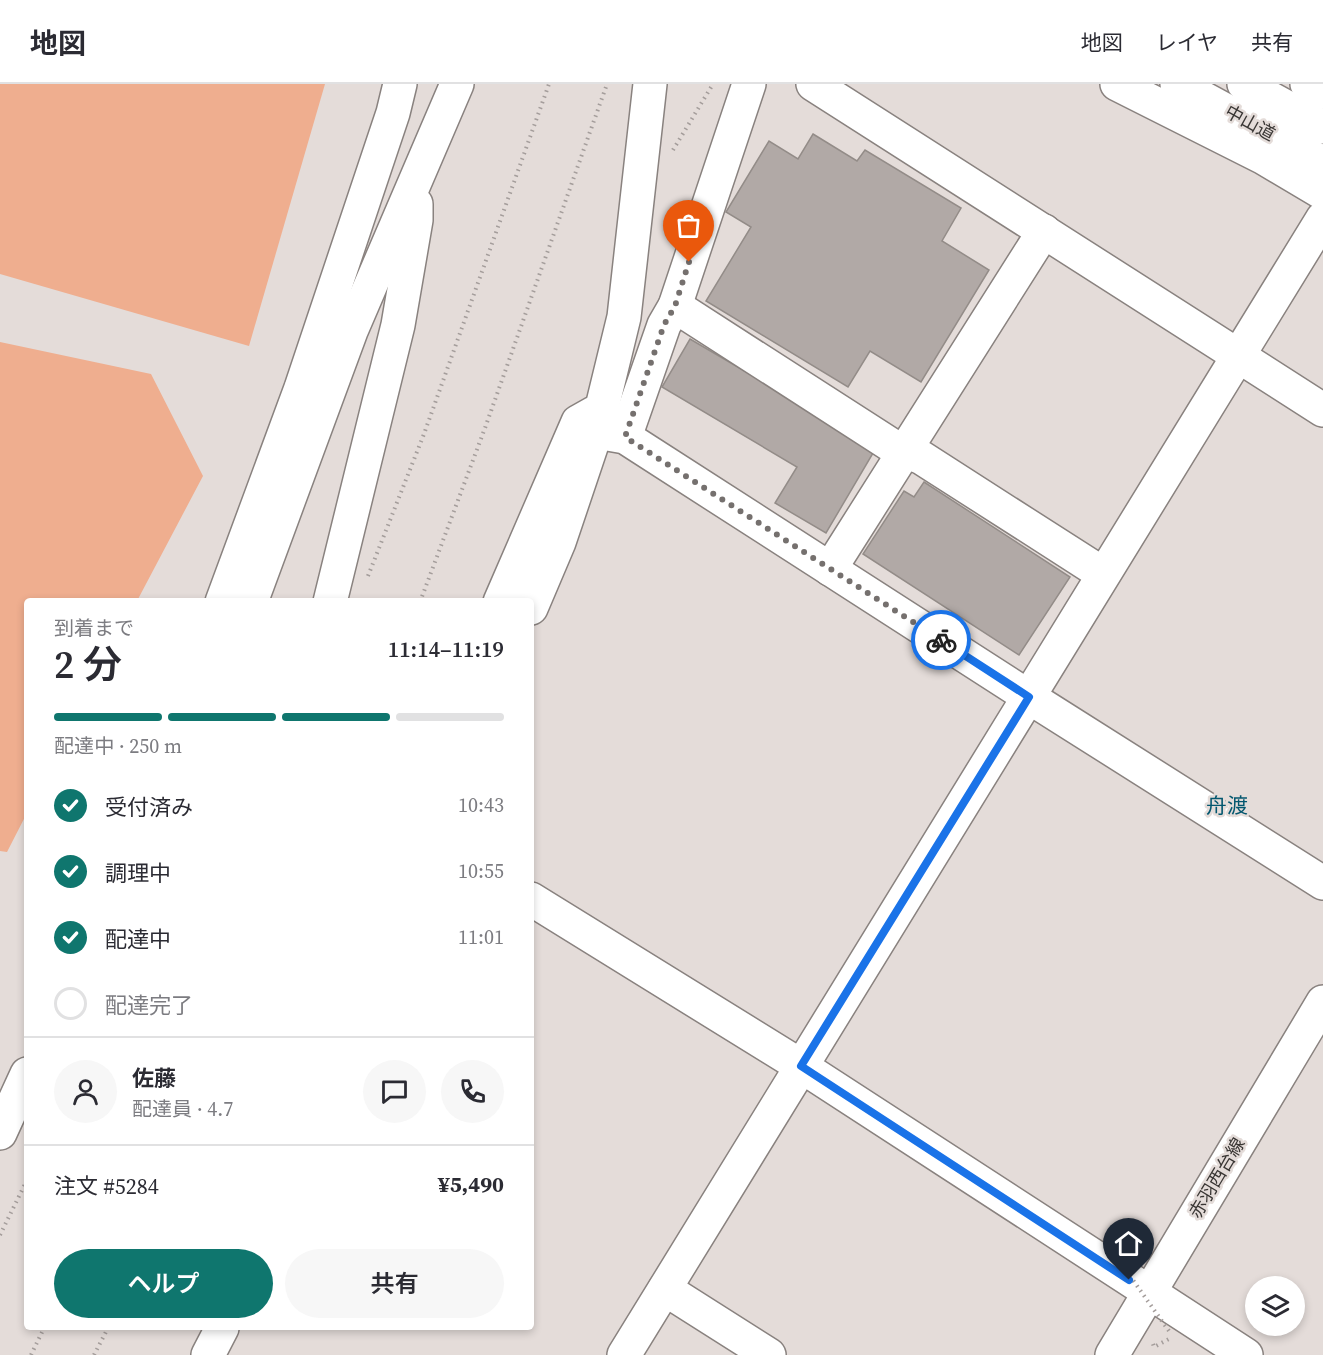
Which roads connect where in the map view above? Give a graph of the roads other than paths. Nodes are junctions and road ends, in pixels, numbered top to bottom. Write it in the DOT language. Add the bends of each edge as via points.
graph roads {
  1 [pos="457,84"];
  2 [pos="650,84"];
  3 [pos="748,84"];
  4 [pos="813,84"];
  5 [pos="1117,84"];
  6 [pos="1177,84"];
  7 [pos="1244,84"];
  8 [pos="1307,84"];
  9 [pos="1323,92"];
  10 [pos="396,99"];
  11 [pos="1323,127"];
  12 [pos="1323,164"];
  13 [pos="417,176"];
  14 [pos="1323,193"];
  15 [pos="1323,218"];
  16 [pos="1044,231"];
  17 [pos="675,306"];
  18 [pos="1237,356"];
  19 [pos="1323,410"];
  20 [pos="608,425"];
  21 [pos="905,450"];
  22 [pos="831,568"];
  23 [pos="1103,574"];
  24 [pos="223,598"];
  25 [pos="252,598"];
  26 [pos="331,598"];
  27 [pos="502,598"];
  28 [pos="534,601"];
  29 [pos="1029,697"];
  30 [pos="1323,883"];
  31 [pos="534,901"];
  32 [pos="1323,1002"];
  33 [pos="801,1066"];
  34 [pos="24,1081"];
  35 [pos="0,1133"];
  36 [pos="664,1289"];
  37 [pos="1149,1292"];
  38 [pos="221,1330"];
  39 [pos="208,1355"];
  40 [pos="624,1355"];
  41 [pos="769,1355"];
  42 [pos="1112,1355"];
  43 [pos="1246,1355"];
  1 -- 13 [label="main road"];
  2 -- 20 [label="main road"];
  3 -- 17 [label="main road"];
  4 -- 16 [label="main road"];
  5 -- 14 [label="main road" via="1264,158"];
  6 -- 12 [label="main road, 中山道"];
  7 -- 11 [label="main road, 中山道"];
  8 -- 9 [label="main road"];
  10 -- 13 [label="main road"];
  10 -- 24 [label="main road" via="301,388"];
  13 -- 25 [label="main road" via="351,331"];
  13 -- 26 [label="main road" via="416,220 398,325"];
  15 -- 18 [label="main road"];
  16 -- 18 [label="main road"];
  16 -- 21 [label="main road"];
  17 -- 20 [label="main road"];
  17 -- 21 [label="main road" via="891,445"];
  18 -- 19 [label="main road"];
  18 -- 23 [label="main road"];
  20 -- 22 [label="main road"];
  20 -- 27 [label="main road" via="578,422"];
  20 -- 28 [label="main road"];
  21 -- 22 [label="main road"];
  21 -- 23 [label="main road"];
  22 -- 29 [label="main road"];
  23 -- 29 [label="main road"];
  29 -- 30 [label="main road"];
  29 -- 33 [label="main road"];
  31 -- 33 [label="main road"];
  32 -- 37 [label="main road, 赤羽西台線"];
  33 -- 36 [label="main road"];
  33 -- 37 [label="main road"];
  34 -- 35 [label="main road"];
  36 -- 40 [label="main road"];
  36 -- 41 [label="main road"];
  37 -- 42 [label="main road, 赤羽西台線"];
  37 -- 43 [label="main road"];
  38 -- 39 [label="main road"];
}
